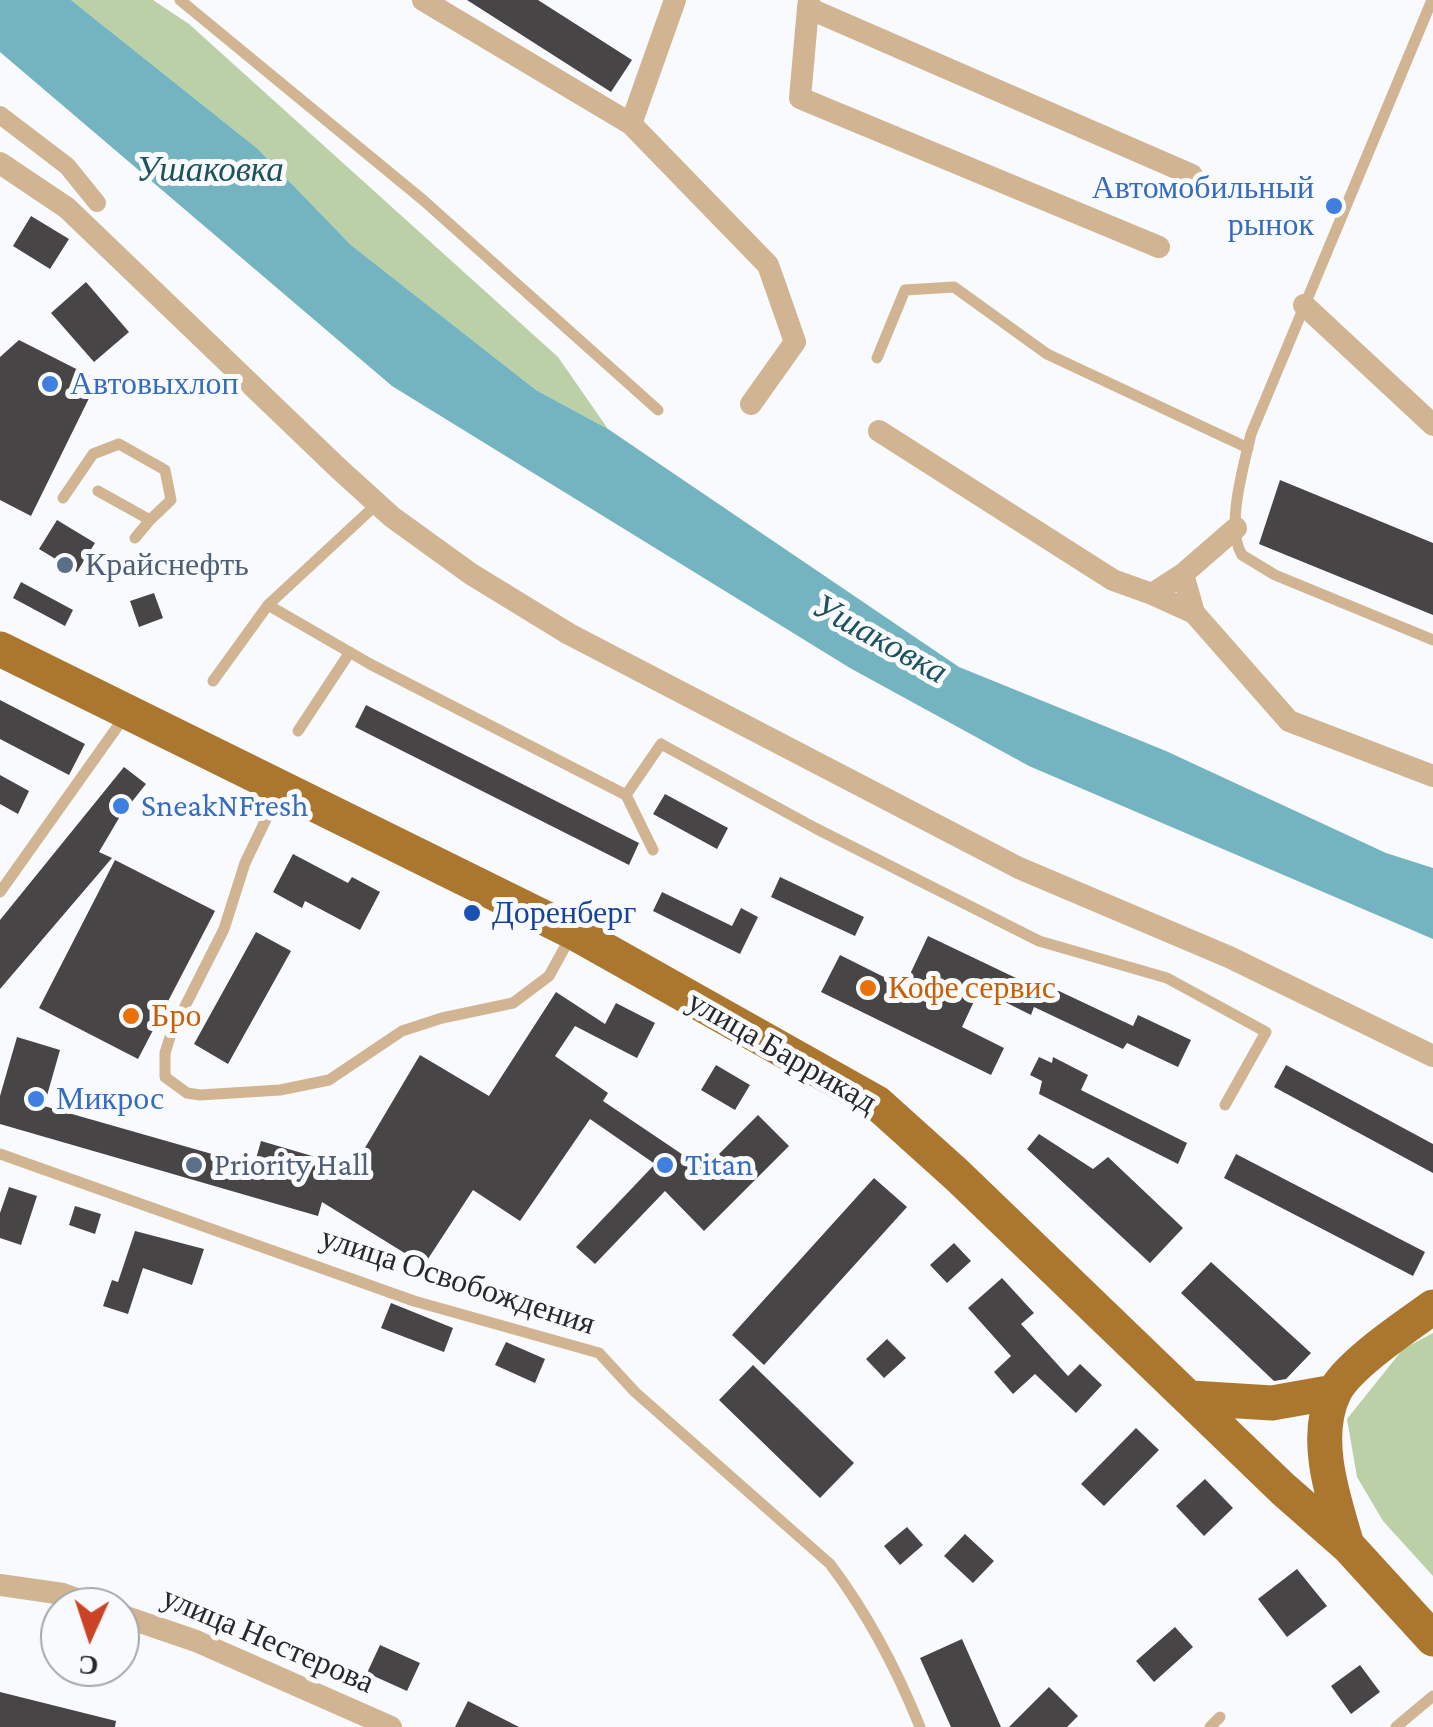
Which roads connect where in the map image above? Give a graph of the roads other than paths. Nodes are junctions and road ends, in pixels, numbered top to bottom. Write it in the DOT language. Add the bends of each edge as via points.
graph roads {
  1 [pos="180,0"];
  2 [pos="423,0"];
  3 [pos="675,0"];
  4 [pos="1432,0"];
  5 [pos="808,4"];
  6 [pos="0,116"];
  7 [pos="631,124"];
  8 [pos="0,163"];
  9 [pos="1192,175"];
  10 [pos="97,203"];
  11 [pos="1160,247"];
  12 [pos="1309,310"];
  13 [pos="878,358"];
  14 [pos="751,404"];
  15 [pos="658,410"];
  16 [pos="1433,425"];
  17 [pos="879,431"];
  18 [pos="1248,448"];
  19 [pos="98,491"];
  20 [pos="63,498"];
  21 [pos="378,504"];
  22 [pos="150,520"];
  23 [pos="1236,528"];
  24 [pos="136,538"];
  25 [pos="1184,574"];
  26 [pos="1152,594"];
  27 [pos="268,604"];
  28 [pos="1194,613"];
  29 [pos="1433,640"];
  30 [pos="0,649"];
  31 [pos="350,652"];
  32 [pos="213,681"];
  33 [pos="127,712"];
  34 [pos="298,730"];
  35 [pos="1433,776"];
  36 [pos="282,787"];
  37 [pos="626,795"];
  38 [pos="654,850"];
  39 [pos="0,892"];
  40 [pos="573,932"];
  41 [pos="1433,1056"];
  42 [pos="1225,1105"];
  43 [pos="0,1154"];
  44 [pos="1433,1307"];
  45 [pos="1334,1392"];
  46 [pos="1191,1398"];
  47 [pos="1348,1546"];
  48 [pos="0,1585"];
  49 [pos="40,1591"];
  50 [pos="140,1621"];
  51 [pos="1433,1639"];
  52 [pos="1433,1696"];
  53 [pos="1220,1717"];
  54 [pos="391,1727"];
  55 [pos="920,1727"];
  56 [pos="1210,1727"];
  57 [pos="1396,1727"];
  1 -- 15 [label="lane" via="423,200"];
  2 -- 7 [label="street"];
  3 -- 7 [label="street"];
  4 -- 12 [label="lane"];
  5 -- 9 [label="street"];
  5 -- 11 [label="street" via="800,98"];
  6 -- 10 [label="street" via="67,166"];
  7 -- 14 [label="street" via="768,265 795,342"];
  8 -- 21 [label="street" via="66,208"];
  12 -- 16 [label="street"];
  12 -- 18 [label="lane"];
  13 -- 18 [label="lane" via="905,290 954,286 1047,354"];
  17 -- 26 [label="street" via="1113,580"];
  18 -- 23 [label="lane"];
  19 -- 22 [label="lane"];
  20 -- 22 [label="lane" via="92,454 119,444 164,470 171,500"];
  21 -- 27 [label="lane"];
  21 -- 41 [label="street" via="471,574 712,710 1019,868 1229,957"];
  22 -- 24 [label="lane"];
  23 -- 25 [label="street"];
  23 -- 29 [label="lane" via="1242,556 1254,563"];
  25 -- 26 [label="street"];
  25 -- 28 [label="street"];
  26 -- 28 [label="street"];
  27 -- 31 [label="lane"];
  27 -- 32 [label="lane"];
  28 -- 35 [label="street" via="1290,721"];
  30 -- 33 [label="main road, улица Баррикад"];
  31 -- 34 [label="lane"];
  31 -- 37 [label="lane"];
  33 -- 36 [label="main road, улица Баррикад"];
  33 -- 39 [label="lane"];
  36 -- 40 [label="main road, улица Баррикад"];
  36 -- 40 [label="lane" via="245,863 224,929 170,1034 165,1077 188,1093 235,1094 330,1080 402,1031 513,1004 549,976"];
  37 -- 38 [label="lane"];
  37 -- 42 [label="lane" via="661,744 1040,941 1168,978 1266,1032"];
  40 -- 46 [label="main road, улица Баррикад" via="877,1104"];
  43 -- 55 [label="lane, улица Освобождения" via="414,1300 599,1353 830,1564"];
  44 -- 45 [label="main road"];
  45 -- 46 [label="main road" via="1272,1402"];
  45 -- 47 [label="main road" via="1326,1447"];
  46 -- 47 [label="main road, улица Баррикад"];
  47 -- 51 [label="main road, улица Баррикад"];
  48 -- 49 [label="street"];
  50 -- 54 [label="street, улица Нестерова"];
  52 -- 57 [label="lane"];
  53 -- 56 [label="lane"];
}
